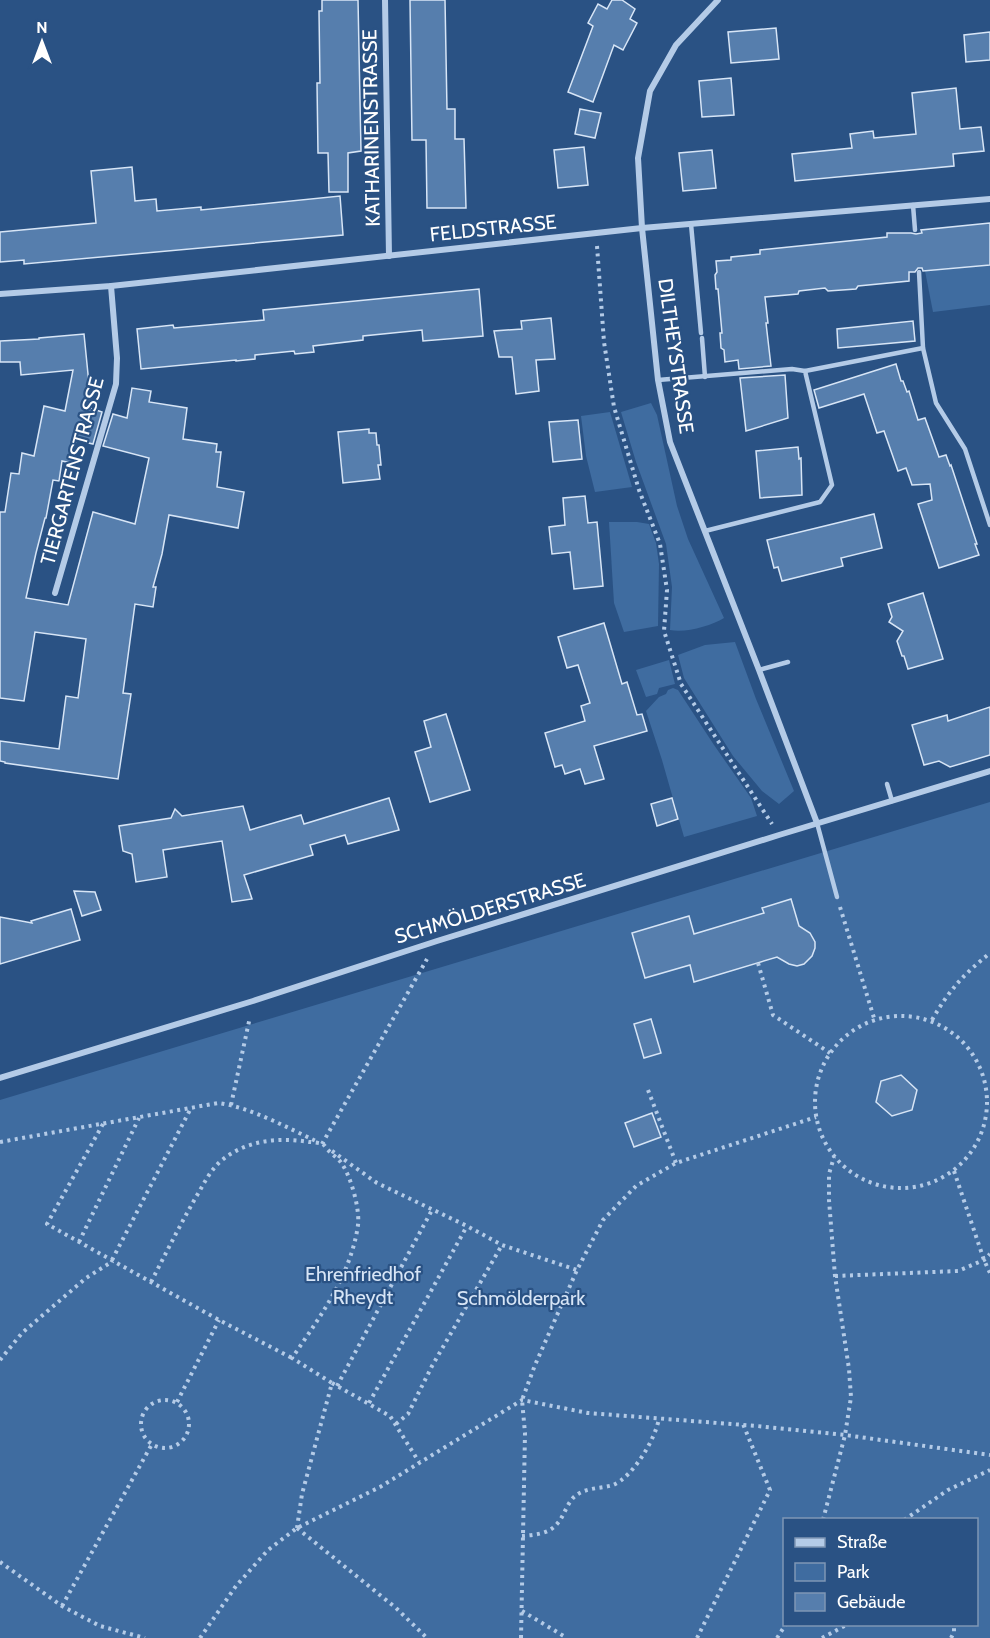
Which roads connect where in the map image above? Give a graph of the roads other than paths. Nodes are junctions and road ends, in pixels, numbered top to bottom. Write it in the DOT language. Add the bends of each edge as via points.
graph roads {
  1 [pos="385,0"];
  2 [pos="718,0"];
  3 [pos="990,199"];
  4 [pos="913,205"];
  5 [pos="691,224"];
  6 [pos="642,228"];
  7 [pos="915,230"];
  8 [pos="389,256"];
  9 [pos="919,272"];
  10 [pos="111,285"];
  11 [pos="0,294"];
  12 [pos="923,348"];
  13 [pos="805,371"];
  14 [pos="705,377"];
  15 [pos="658,380"];
  16 [pos="990,525"];
  17 [pos="705,531"];
  18 [pos="55,593"];
  19 [pos="788,662"];
  20 [pos="759,670"];
  21 [pos="990,771"];
  22 [pos="887,784"];
  23 [pos="892,801"];
  24 [pos="817,823"];
  25 [pos="837,897"];
  26 [pos="0,1078"];
  1 -- 8 [label="street, KATHARINENSTRASSE"];
  2 -- 6 [label="street, DILTHEYSTRASSE" via="676,45 650,91 638,158"];
  3 -- 4 [label="street, FELDSTRASSE"];
  4 -- 5 [label="street, FELDSTRASSE"];
  4 -- 7 [label="lane"];
  5 -- 6 [label="street, FELDSTRASSE"];
  5 -- 14 [label="lane"];
  6 -- 8 [label="street, FELDSTRASSE"];
  6 -- 15 [label="street, DILTHEYSTRASSE"];
  8 -- 10 [label="street, FELDSTRASSE"];
  9 -- 12 [label="lane"];
  10 -- 11 [label="street, FELDSTRASSE"];
  10 -- 18 [label="street, TIERGARTENSTRASSE" via="116,384"];
  12 -- 13 [label="lane"];
  12 -- 16 [label="lane" via="936,403 965,449"];
  13 -- 14 [label="lane"];
  13 -- 17 [label="lane" via="832,485 820,502"];
  14 -- 15 [label="lane"];
  15 -- 17 [label="street, DILTHEYSTRASSE" via="670,442"];
  17 -- 20 [label="street, DILTHEYSTRASSE"];
  19 -- 20 [label="lane"];
  20 -- 24 [label="street, DILTHEYSTRASSE"];
  21 -- 23 [label="street, SCHMÖLDERSTRASSE"];
  22 -- 23 [label="lane"];
  23 -- 24 [label="street, SCHMÖLDERSTRASSE"];
  24 -- 25 [label="lane"];
  24 -- 26 [label="street, SCHMÖLDERSTRASSE"];
}
